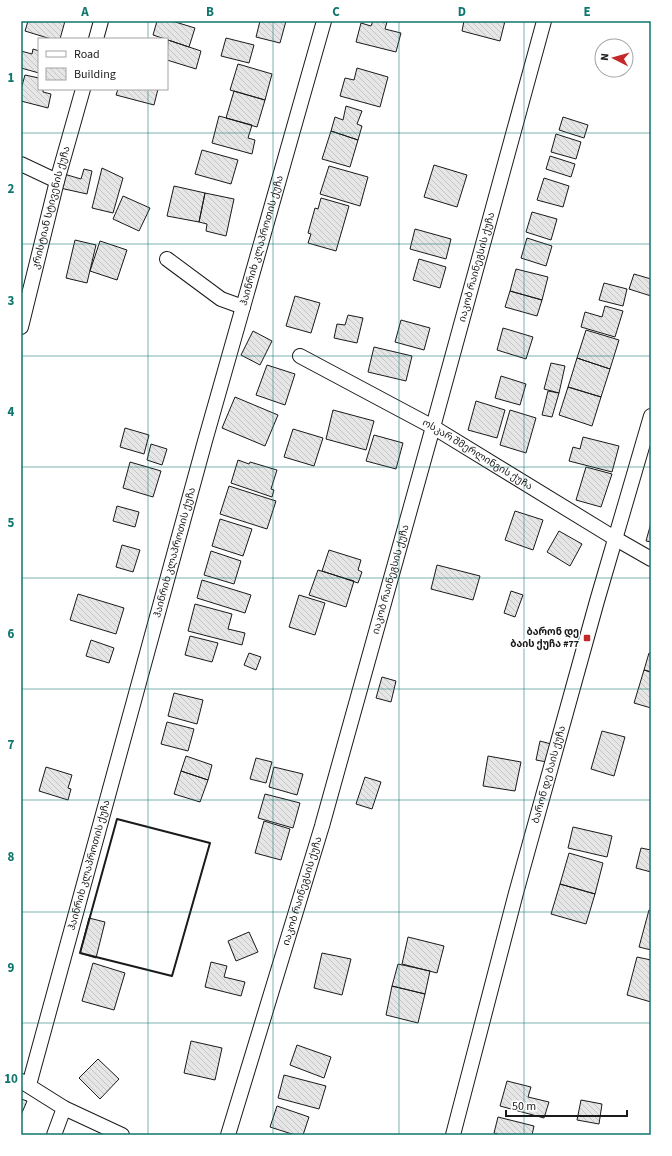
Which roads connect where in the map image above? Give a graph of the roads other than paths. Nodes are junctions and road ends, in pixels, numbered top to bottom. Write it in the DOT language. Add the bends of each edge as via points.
graph roads {
  1 [pos="101,21"];
  2 [pos="324,21"];
  3 [pos="544,21"];
  4 [pos="96,38"];
  5 [pos="83,90"];
  6 [pos="21,164"];
  7 [pos="57,181"];
  8 [pos="167,259"];
  9 [pos="244,307"];
  10 [pos="21,327"];
  11 [pos="300,356"];
  12 [pos="651,416"];
  13 [pos="434,427"];
  14 [pos="616,539"];
  15 [pos="651,559"];
  16 [pos="25,1083"];
  17 [pos="64,1108"];
  18 [pos="54,1135"];
  19 [pos="122,1135"];
  20 [pos="228,1135"];
  21 [pos="453,1135"];
  1 -- 4 [label="street"];
  2 -- 9 [label="street, ჰაინრიხ კლაპროთის ქუჩა"];
  3 -- 13 [label="street, იაკობ რაინეგსის ქუჩა"];
  5 -- 7 [label="street, კრისტიან სტივენის ქუჩა"];
  6 -- 7 [label="street"];
  7 -- 10 [label="street, კრისტიან სტივენის ქუჩა"];
  8 -- 9 [label="street" via="221,299"];
  9 -- 16 [label="street, ჰაინრიხ კლაპროთის ქუჩა"];
  11 -- 13 [label="street, ოსკარ შმერლინგის ქუჩა"];
  12 -- 14 [label="street, ბარონ დე ბაის ქუჩა"];
  13 -- 14 [label="street, ოსკარ შმერლინგის ქუჩა"];
  13 -- 20 [label="street, იაკობ რაინეგსის ქუჩა" via="322,826"];
  14 -- 15 [label="street, ოსკარ შმერლინგის ქუჩა"];
  14 -- 21 [label="street, ბარონ დე ბაის ქუჩა" via="520,878"];
  16 -- 17 [label="street"];
  17 -- 18 [label="street"];
  17 -- 19 [label="street"];
}
